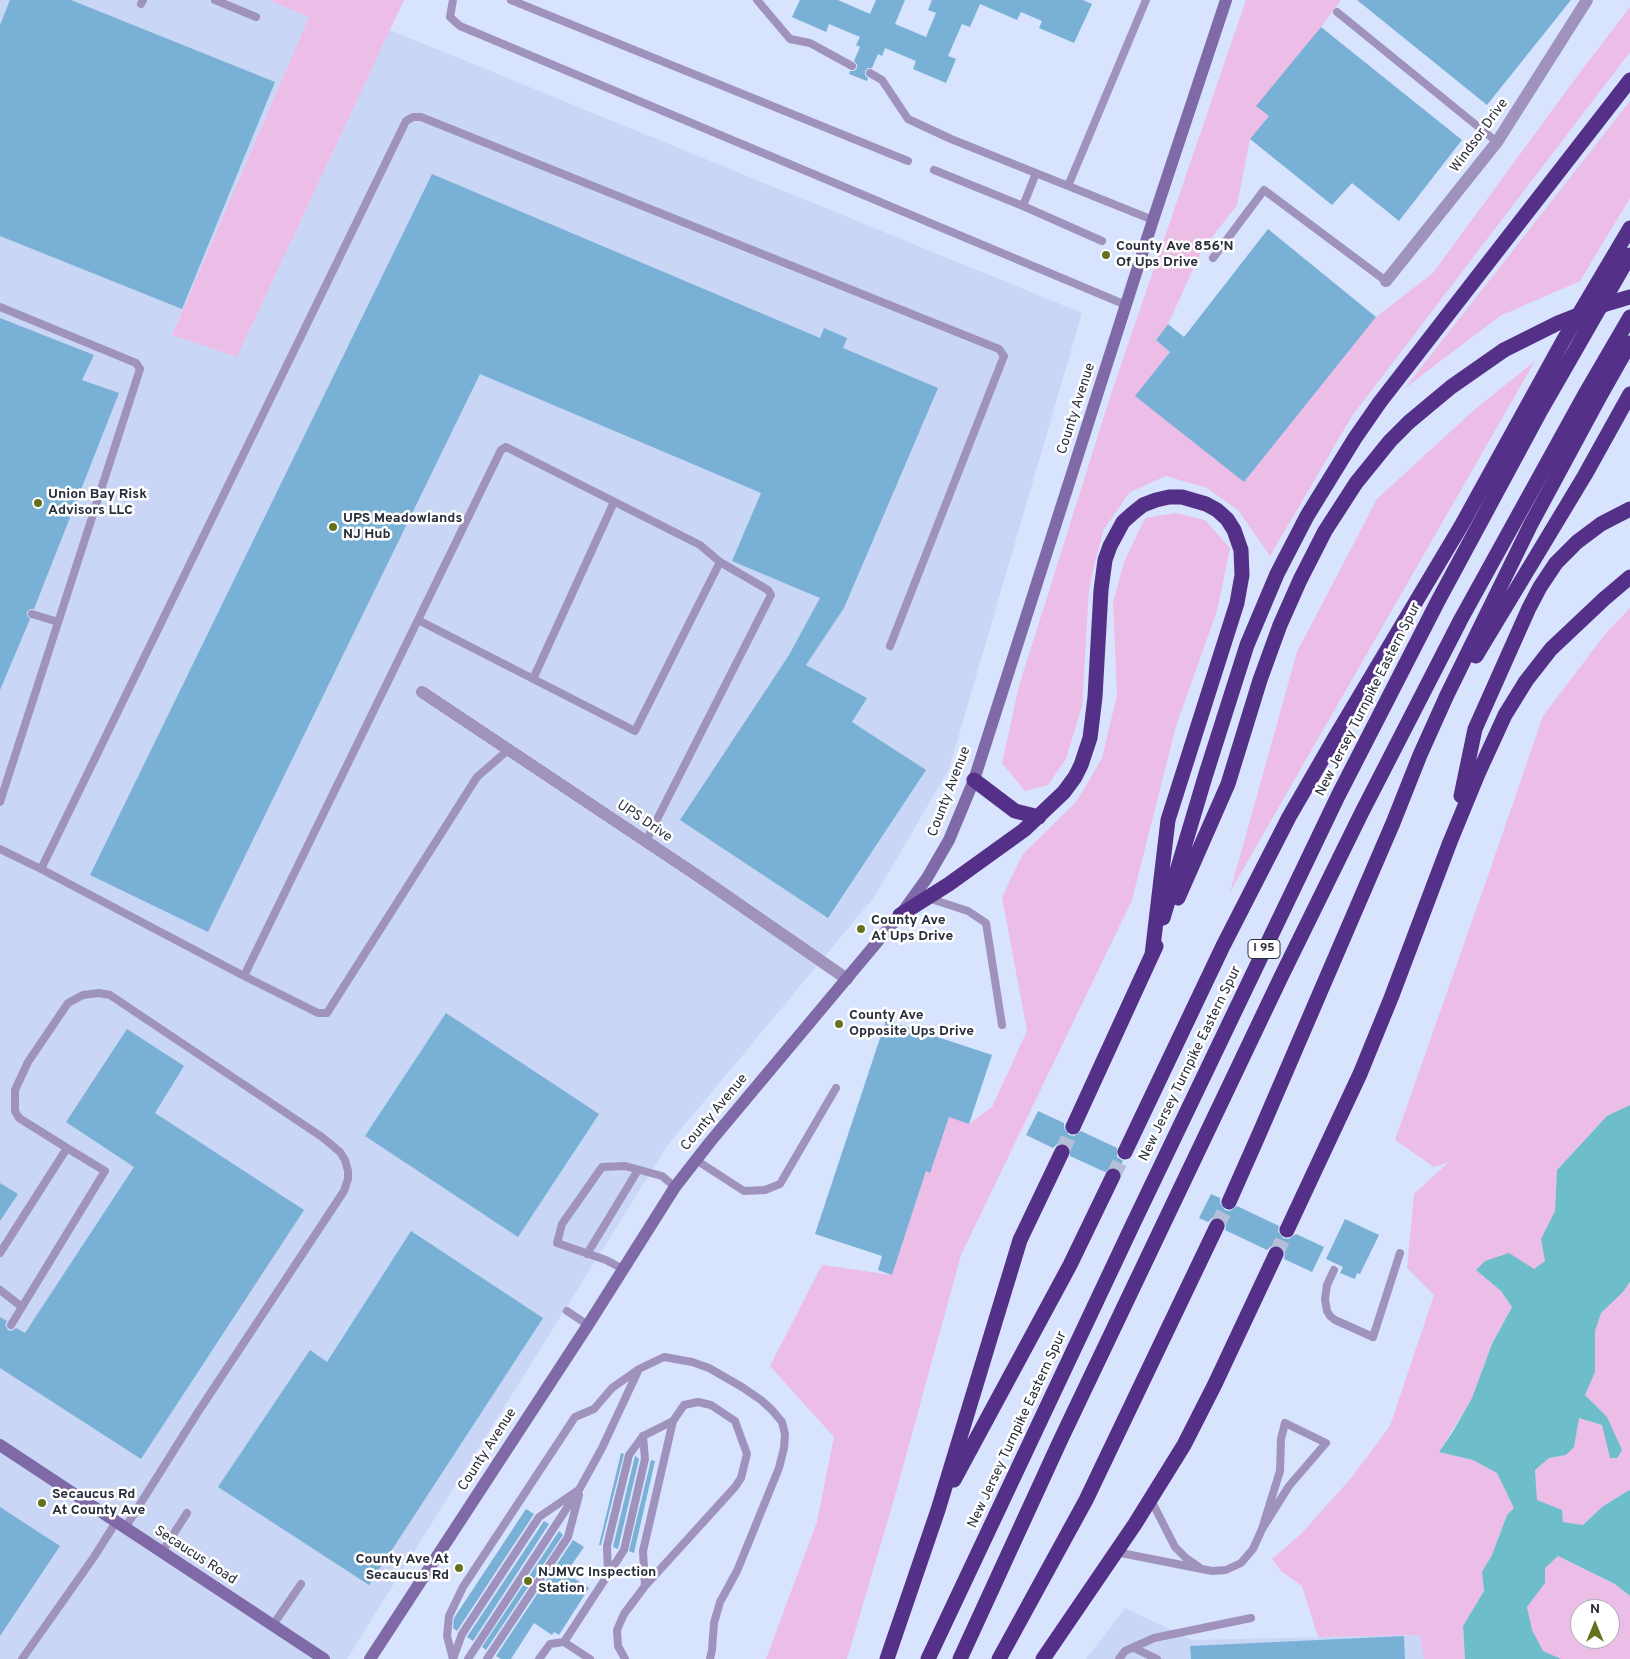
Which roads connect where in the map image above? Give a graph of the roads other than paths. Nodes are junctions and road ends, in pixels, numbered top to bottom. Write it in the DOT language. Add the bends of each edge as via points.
graph roads {
  1 [pos="215,0"];
  2 [pos="453,0"];
  3 [pos="511,0"];
  4 [pos="757,0"];
  5 [pos="1146,0"];
  6 [pos="1226,0"];
  7 [pos="1586,0"];
  8 [pos="1337,12"];
  9 [pos="256,17"];
  10 [pos="852,66"];
  11 [pos="870,73"];
  12 [pos="1630,80"];
  13 [pos="1497,142"];
  14 [pos="908,161"];
  15 [pos="934,170"];
  16 [pos="1036,173"];
  17 [pos="1068,186"];
  18 [pos="1023,206"];
  19 [pos="1153,220"];
  20 [pos="1630,228"];
  21 [pos="1102,241"];
  22 [pos="1630,255"];
  23 [pos="1213,258"];
  24 [pos="1386,281"];
  25 [pos="1630,298"];
  26 [pos="1126,305"];
  27 [pos="0,307"];
  28 [pos="1630,317"];
  29 [pos="1630,343"];
  30 [pos="1630,394"];
  31 [pos="614,502"];
  32 [pos="1630,509"];
  33 [pos="720,562"];
  34 [pos="1630,577"];
  35 [pos="32,614"];
  36 [pos="418,620"];
  37 [pos="58,622"];
  38 [pos="890,646"];
  39 [pos="533,679"];
  40 [pos="422,692"];
  41 [pos="508,750"];
  42 [pos="974,780"];
  43 [pos="0,802"];
  44 [pos="1039,817"];
  45 [pos="1393,823"];
  46 [pos="646,841"];
  47 [pos="1450,842"];
  48 [pos="0,849"];
  49 [pos="41,869"];
  50 [pos="922,896"];
  51 [pos="900,915"];
  52 [pos="1152,955"];
  53 [pos="244,976"];
  54 [pos="847,979"];
  55 [pos="1002,1025"];
  56 [pos="836,1088"];
  57 [pos="1073,1127"];
  58 [pos="67,1148"];
  59 [pos="1062,1152"];
  60 [pos="1124,1152"];
  61 [pos="696,1160"];
  62 [pos="638,1170"];
  63 [pos="1113,1176"];
  64 [pos="676,1187"];
  65 [pos="1229,1202"];
  66 [pos="1217,1226"];
  67 [pos="1287,1230"];
  68 [pos="0,1253"];
  69 [pos="1400,1253"];
  70 [pos="587,1254"];
  71 [pos="1276,1254"];
  72 [pos="624,1268"];
  73 [pos="1334,1270"];
  74 [pos="0,1290"];
  75 [pos="22,1307"];
  76 [pos="567,1311"];
  77 [pos="12,1325"];
  78 [pos="588,1325"];
  79 [pos="639,1369"];
  80 [pos="673,1421"];
  81 [pos="643,1436"];
  82 [pos="0,1445"];
  83 [pos="580,1488"];
  84 [pos="1151,1500"];
  85 [pos="938,1510"];
  86 [pos="187,1513"];
  87 [pos="121,1525"];
  88 [pos="1262,1529"];
  89 [pos="162,1552"];
  90 [pos="1116,1552"];
  91 [pos="1206,1570"];
  92 [pos="608,1573"];
  93 [pos="301,1584"];
  94 [pos="645,1586"];
  95 [pos="1251,1618"];
  96 [pos="274,1625"];
  97 [pos="564,1642"];
  98 [pos="1134,1648"];
  99 [pos="22,1659"];
  100 [pos="324,1659"];
  101 [pos="370,1659"];
  102 [pos="453,1659"];
  103 [pos="468,1659"];
  104 [pos="487,1659"];
  105 [pos="539,1659"];
  106 [pos="590,1659"];
  107 [pos="626,1659"];
  108 [pos="710,1659"];
  109 [pos="887,1659"];
  110 [pos="928,1659"];
  111 [pos="960,1659"];
  112 [pos="999,1659"];
  113 [pos="1043,1659"];
  114 [pos="1118,1659"];
  115 [pos="1157,1659"];
  1 -- 9 [label="lane"];
  2 -- 26 [label="lane" via="450,17 460,26"];
  3 -- 14 [label="lane"];
  4 -- 10 [label="lane" via="790,39 810,43"];
  5 -- 17 [label="lane"];
  6 -- 19 [label="main road, County Avenue"];
  7 -- 13 [label="street, Windsor Drive"];
  8 -- 13 [label="lane"];
  11 -- 16 [label="lane" via="882,80 908,119"];
  12 -- 52 [label="highway" via="1380,402 1298,531 1270,589 1240,667"];
  13 -- 24 [label="street, Windsor Drive"];
  15 -- 18 [label="lane"];
  16 -- 17 [label="lane"];
  16 -- 18 [label="lane"];
  17 -- 19 [label="lane"];
  18 -- 21 [label="lane"];
  19 -- 26 [label="main road, County Avenue"];
  20 -- 60 [label="highway" via="1461,526 1289,817 1222,946"];
  22 -- 110 [label="highway, New Jersey Turnpike Eastern Spur / I 95" via="1541,410 1338,796"];
  23 -- 24 [label="lane" via="1264,190"];
  25 -- 52 [label="highway, bridge" via="1558,323 1504,350 1451,386 1409,422 1356,483 1325,531 1283,618 1228,784"];
  26 -- 42 [label="main road, County Avenue"];
  27 -- 37 [label="lane" via="136,363 140,369"];
  28 -- 111 [label="highway, I 95" via="1457,627 1353,830 1045,1471"];
  29 -- 45 [label="highway" via="1598,398 1474,638"];
  30 -- 45 [label="highway" via="1479,650"];
  31 -- 33 [label="lane" via="700,545"];
  31 -- 36 [label="lane" via="506,447 501,450"];
  31 -- 39 [label="lane"];
  32 -- 47 [label="highway" via="1601,524 1577,542 1556,563 1534,598 1475,729"];
  33 -- 39 [label="lane" via="635,732"];
  33 -- 46 [label="lane" via="768,590 771,595"];
  34 -- 47 [label="highway" via="1552,649 1526,681 1496,734"];
  35 -- 37 [label="lane"];
  36 -- 39 [label="lane"];
  36 -- 53 [label="lane"];
  37 -- 43 [label="lane"];
  38 -- 49 [label="lane" via="1004,356 999,349 421,117 413,117 406,121"];
  40 -- 41 [label="street, UPS Drive"];
  41 -- 46 [label="street, UPS Drive"];
  41 -- 53 [label="lane" via="477,777 327,1013 318,1013"];
  42 -- 44 [label="highway" via="1014,811"];
  42 -- 50 [label="main road, County Avenue"];
  44 -- 50 [label="highway" via="949,884"];
  44 -- 52 [label="highway" via="1064,792 1086,753 1093,712 1100,590 1105,560 1116,534 1133,512 1156,500 1182,497 1218,510 1234,530 1241,550 1242,575 1168,820"];
  45 -- 65 [label="highway"];
  46 -- 54 [label="street, UPS Drive"];
  47 -- 67 [label="highway" via="1375,1037"];
  48 -- 49 [label="lane"];
  49 -- 53 [label="lane"];
  50 -- 51 [label="highway"];
  50 -- 55 [label="lane" via="968,911 986,923"];
  51 -- 54 [label="main road, County Avenue"];
  52 -- 57 [label="highway"];
  54 -- 61 [label="main road, County Avenue"];
  56 -- 61 [label="lane" via="780,1184 765,1190 744,1191"];
  58 -- 68 [label="lane"];
  58 -- 75 [label="lane" via="105,1171"];
  58 -- 87 [label="lane" via="19,1118 14,1111 15,1090 28,1062 68,1003 82,995 99,992 110,995 322,1137 340,1152 348,1171 344,1191"];
  59 -- 85 [label="highway" via="1020,1240"];
  61 -- 64 [label="main road, County Avenue"];
  62 -- 64 [label="lane" via="662,1176"];
  62 -- 70 [label="lane"];
  62 -- 70 [label="lane" via="625,1166 602,1167 562,1224 557,1244"];
  63 -- 85 [label="highway" via="1070,1265"];
  64 -- 72 [label="main road, County Avenue"];
  66 -- 112 [label="highway" via="1086,1500"];
  69 -- 73 [label="lane" via="1373,1337 1334,1320 1327,1311 1327,1285"];
  70 -- 72 [label="lane"];
  71 -- 84 [label="highway" via="1215,1384"];
  72 -- 78 [label="main road, County Avenue"];
  74 -- 75 [label="lane"];
  75 -- 77 [label="lane"];
  76 -- 78 [label="lane"];
  78 -- 101 [label="main road, County Avenue"];
  79 -- 83 [label="lane"];
  79 -- 102 [label="lane" via="612,1388 594,1409 575,1417 463,1587 449,1616 447,1636"];
  79 -- 108 [label="lane" via="664,1357 709,1368 761,1400 782,1422 785,1434 779,1468 720,1602"];
  80 -- 81 [label="lane"];
  80 -- 94 [label="lane" via="643,1551"];
  80 -- 94 [label="lane" via="684,1406 698,1402 711,1405 735,1422 747,1454 741,1478 735,1487"];
  81 -- 92 [label="lane" via="629,1455 608,1546"];
  81 -- 92 [label="lane" via="645,1459 624,1550"];
  82 -- 87 [label="main road, Secaucus Road"];
  83 -- 102 [label="lane" via="539,1517 462,1634"];
  83 -- 103 [label="lane"];
  83 -- 104 [label="lane" via="568,1536"];
  84 -- 90 [label="highway"];
  84 -- 91 [label="lane" via="1175,1547"];
  85 -- 109 [label="highway"];
  86 -- 89 [label="lane"];
  87 -- 89 [label="main road, Secaucus Road"];
  87 -- 99 [label="lane" via="94,1557"];
  88 -- 88 [label="lane" via="1280,1471 1285,1423 1326,1443 1290,1486"];
  88 -- 91 [label="lane" via="1241,1563 1226,1570"];
  89 -- 96 [label="main road, Secaucus Road"];
  90 -- 91 [label="lane"];
  90 -- 113 [label="highway"];
  92 -- 97 [label="lane"];
  93 -- 96 [label="lane"];
  94 -- 107 [label="lane" via="624,1614 617,1630 618,1646"];
  95 -- 98 [label="lane" via="1154,1638"];
  96 -- 100 [label="main road, Secaucus Road"];
  97 -- 105 [label="lane" via="550,1644"];
  97 -- 106 [label="lane"];
  98 -- 114 [label="lane" via="1125,1651"];
  98 -- 115 [label="lane"];
}
